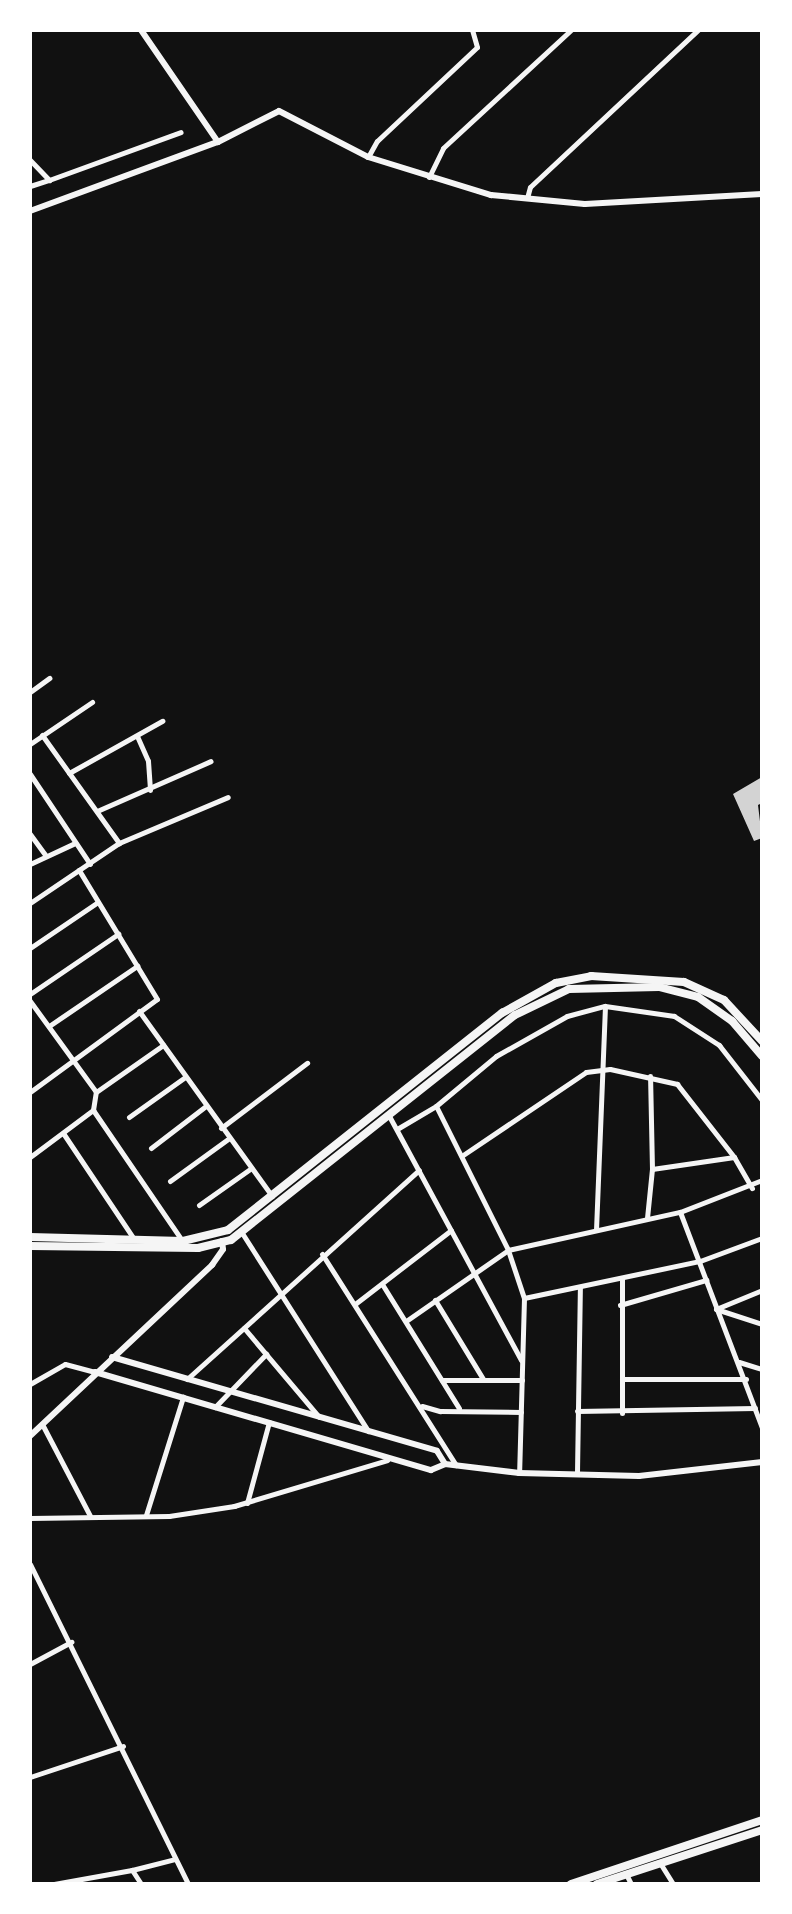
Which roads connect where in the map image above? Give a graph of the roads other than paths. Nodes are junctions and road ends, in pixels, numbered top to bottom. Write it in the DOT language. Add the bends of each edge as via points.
graph roads {
  1 [pos="141,30"];
  2 [pos="472,30"];
  3 [pos="571,30"];
  4 [pos="698,30"];
  5 [pos="181,132"];
  6 [pos="218,142"];
  7 [pos="368,158"];
  8 [pos="30,160"];
  9 [pos="429,177"];
  10 [pos="49,180"];
  11 [pos="30,186"];
  12 [pos="762,194"];
  13 [pos="527,198"];
  14 [pos="30,211"];
  15 [pos="49,678"];
  16 [pos="30,692"];
  17 [pos="92,702"];
  18 [pos="162,720"];
  19 [pos="42,735"];
  20 [pos="136,736"];
  21 [pos="30,744"];
  22 [pos="211,761"];
  23 [pos="69,773"];
  24 [pos="30,774"];
  25 [pos="150,790"];
  26 [pos="228,797"];
  27 [pos="97,811"];
  28 [pos="30,834"];
  29 [pos="75,843"];
  30 [pos="119,843"];
  31 [pos="45,855"];
  32 [pos="30,864"];
  33 [pos="90,864"];
  34 [pos="79,870"];
  35 [pos="98,902"];
  36 [pos="30,903"];
  37 [pos="118,934"];
  38 [pos="30,948"];
  39 [pos="137,966"];
  40 [pos="30,994"];
  41 [pos="30,1001"];
  42 [pos="605,1006"];
  43 [pos="37,1011"];
  44 [pos="139,1011"];
  45 [pos="30,1016"];
  46 [pos="49,1026"];
  47 [pos="762,1041"];
  48 [pos="163,1045"];
  49 [pos="762,1056"];
  50 [pos="74,1060"];
  51 [pos="307,1063"];
  52 [pos="601,1070"];
  53 [pos="650,1076"];
  54 [pos="185,1077"];
  55 [pos="30,1092"];
  56 [pos="96,1092"];
  57 [pos="762,1100"];
  58 [pos="206,1106"];
  59 [pos="436,1107"];
  60 [pos="93,1110"];
  61 [pos="388,1114"];
  62 [pos="129,1117"];
  63 [pos="221,1128"];
  64 [pos="397,1129"];
  65 [pos="62,1133"];
  66 [pos="228,1139"];
  67 [pos="151,1148"];
  68 [pos="463,1155"];
  69 [pos="30,1157"];
  70 [pos="734,1157"];
  71 [pos="250,1169"];
  72 [pos="652,1169"];
  73 [pos="419,1170"];
  74 [pos="762,1180"];
  75 [pos="170,1181"];
  76 [pos="752,1188"];
  77 [pos="272,1196"];
  78 [pos="278,1203"];
  79 [pos="199,1205"];
  80 [pos="680,1212"];
  81 [pos="647,1218"];
  82 [pos="451,1230"];
  83 [pos="596,1230"];
  84 [pos="243,1233"];
  85 [pos="30,1237"];
  86 [pos="221,1238"];
  87 [pos="762,1238"];
  88 [pos="134,1239"];
  89 [pos="184,1244"];
  90 [pos="30,1246"];
  91 [pos="508,1250"];
  92 [pos="322,1254"];
  93 [pos="700,1261"];
  94 [pos="473,1270"];
  95 [pos="622,1278"];
  96 [pos="706,1280"];
  97 [pos="382,1284"];
  98 [pos="580,1287"];
  99 [pos="762,1290"];
  100 [pos="282,1292"];
  101 [pos="524,1298"];
  102 [pos="435,1300"];
  103 [pos="355,1304"];
  104 [pos="620,1306"];
  105 [pos="716,1309"];
  106 [pos="406,1321"];
  107 [pos="762,1324"];
  108 [pos="244,1328"];
  109 [pos="266,1354"];
  110 [pos="112,1357"];
  111 [pos="739,1362"];
  112 [pos="522,1363"];
  113 [pos="762,1369"];
  114 [pos="95,1372"];
  115 [pos="187,1379"];
  116 [pos="484,1379"];
  117 [pos="746,1379"];
  118 [pos="442,1380"];
  119 [pos="522,1380"];
  120 [pos="622,1380"];
  121 [pos="30,1384"];
  122 [pos="229,1391"];
  123 [pos="183,1397"];
  124 [pos="215,1406"];
  125 [pos="422,1406"];
  126 [pos="459,1408"];
  127 [pos="755,1408"];
  128 [pos="521,1412"];
  129 [pos="577,1412"];
  130 [pos="622,1413"];
  131 [pos="320,1418"];
  132 [pos="269,1422"];
  133 [pos="42,1424"];
  134 [pos="762,1428"];
  135 [pos="368,1432"];
  136 [pos="30,1436"];
  137 [pos="387,1460"];
  138 [pos="762,1462"];
  139 [pos="445,1464"];
  140 [pos="456,1465"];
  141 [pos="577,1472"];
  142 [pos="519,1473"];
  143 [pos="247,1503"];
  144 [pos="90,1516"];
  145 [pos="146,1516"];
  146 [pos="30,1518"];
  147 [pos="30,1564"];
  148 [pos="71,1642"];
  149 [pos="30,1664"];
  150 [pos="123,1746"];
  151 [pos="30,1777"];
  152 [pos="762,1820"];
  153 [pos="762,1830"];
  154 [pos="175,1859"];
  155 [pos="659,1862"];
  156 [pos="132,1870"];
  157 [pos="626,1874"];
  158 [pos="57,1884"];
  159 [pos="141,1884"];
  160 [pos="188,1884"];
  161 [pos="571,1884"];
  162 [pos="597,1884"];
  163 [pos="631,1884"];
  164 [pos="673,1884"];
  1 -- 6 [label="street"];
  2 -- 7 [label="street" via="477,47 377,141"];
  3 -- 9 [label="street" via="443,148"];
  4 -- 13 [label="street" via="530,187"];
  5 -- 10 [label="street"];
  6 -- 7 [label="street" via="279,111"];
  6 -- 14 [label="street"];
  7 -- 9 [label="street"];
  8 -- 10 [label="street"];
  9 -- 13 [label="street" via="491,195"];
  10 -- 11 [label="street"];
  12 -- 13 [label="street" via="623,203"];
  15 -- 16 [label="street"];
  17 -- 19 [label="street"];
  18 -- 20 [label="street"];
  19 -- 21 [label="street"];
  19 -- 23 [label="street"];
  20 -- 23 [label="street"];
  20 -- 25 [label="street" via="148,761"];
  22 -- 25 [label="street"];
  23 -- 27 [label="street"];
  24 -- 29 [label="street"];
  25 -- 27 [label="street"];
  26 -- 30 [label="street"];
  27 -- 30 [label="street"];
  28 -- 31 [label="street"];
  29 -- 31 [label="street"];
  29 -- 33 [label="street"];
  30 -- 33 [label="street"];
  31 -- 32 [label="street"];
  33 -- 34 [label="street"];
  34 -- 35 [label="street"];
  34 -- 36 [label="street"];
  35 -- 37 [label="street"];
  35 -- 38 [label="street"];
  37 -- 39 [label="street"];
  37 -- 40 [label="street"];
  39 -- 44 [label="street" via="157,999"];
  39 -- 46 [label="street"];
  41 -- 43 [label="street"];
  42 -- 52 [label="street"];
  42 -- 57 [label="street" via="674,1016 719,1045"];
  42 -- 59 [label="street" via="568,1016 496,1056"];
  43 -- 45 [label="street"];
  43 -- 46 [label="street"];
  44 -- 48 [label="street"];
  44 -- 50 [label="street"];
  46 -- 50 [label="street"];
  47 -- 77 [label="main road" via="724,1000 684,982 591,976 556,983 502,1013"];
  48 -- 54 [label="street"];
  48 -- 56 [label="street"];
  49 -- 61 [label="main road" via="733,1021 698,997 659,987 569,989 515,1015"];
  50 -- 55 [label="street"];
  50 -- 56 [label="street"];
  51 -- 63 [label="street"];
  52 -- 53 [label="street"];
  52 -- 68 [label="street" via="586,1072"];
  52 -- 83 [label="street"];
  53 -- 70 [label="street" via="677,1084"];
  53 -- 72 [label="street"];
  54 -- 58 [label="street"];
  54 -- 62 [label="street"];
  56 -- 60 [label="street"];
  58 -- 63 [label="street"];
  58 -- 67 [label="street"];
  59 -- 64 [label="street"];
  59 -- 68 [label="street"];
  60 -- 65 [label="street"];
  60 -- 89 [label="street"];
  61 -- 64 [label="street"];
  61 -- 78 [label="main road"];
  63 -- 66 [label="street"];
  64 -- 73 [label="street"];
  65 -- 69 [label="street"];
  65 -- 88 [label="street"];
  66 -- 71 [label="street"];
  66 -- 75 [label="street"];
  68 -- 91 [label="street"];
  70 -- 72 [label="street"];
  70 -- 76 [label="street"];
  71 -- 77 [label="street"];
  71 -- 79 [label="street"];
  72 -- 81 [label="street"];
  73 -- 82 [label="street"];
  73 -- 92 [label="street"];
  74 -- 76 [label="street"];
  76 -- 80 [label="street"];
  77 -- 78 [label="street"];
  77 -- 86 [label="main road"];
  78 -- 84 [label="main road"];
  80 -- 81 [label="street"];
  80 -- 93 [label="street"];
  81 -- 83 [label="street"];
  82 -- 94 [label="street"];
  82 -- 97 [label="street"];
  83 -- 91 [label="street"];
  84 -- 86 [label="main road"];
  84 -- 100 [label="street"];
  85 -- 88 [label="main road"];
  86 -- 89 [label="main road"];
  86 -- 110 [label="street" via="212,1265"];
  87 -- 93 [label="street"];
  88 -- 89 [label="main road"];
  89 -- 90 [label="main road"];
  91 -- 94 [label="street"];
  91 -- 101 [label="street"];
  92 -- 100 [label="street"];
  92 -- 103 [label="street"];
  93 -- 95 [label="street"];
  93 -- 96 [label="street"];
  94 -- 102 [label="street"];
  94 -- 112 [label="street"];
  95 -- 98 [label="street"];
  95 -- 104 [label="street"];
  96 -- 104 [label="street"];
  96 -- 105 [label="street"];
  97 -- 103 [label="street"];
  97 -- 106 [label="street"];
  98 -- 101 [label="street"];
  98 -- 129 [label="street"];
  99 -- 105 [label="street"];
  100 -- 108 [label="street"];
  100 -- 135 [label="street"];
  101 -- 112 [label="street"];
  102 -- 106 [label="street"];
  102 -- 116 [label="street"];
  103 -- 125 [label="street"];
  104 -- 120 [label="street"];
  105 -- 107 [label="street"];
  105 -- 111 [label="street"];
  106 -- 118 [label="street"];
  108 -- 109 [label="street"];
  108 -- 115 [label="street"];
  109 -- 122 [label="street"];
  109 -- 131 [label="street"];
  110 -- 114 [label="street"];
  110 -- 115 [label="street"];
  111 -- 113 [label="street"];
  111 -- 117 [label="street"];
  112 -- 119 [label="street"];
  114 -- 121 [label="street" via="65,1364"];
  114 -- 123 [label="street"];
  114 -- 133 [label="street"];
  115 -- 122 [label="street"];
  116 -- 118 [label="street"];
  116 -- 119 [label="street"];
  117 -- 120 [label="street"];
  117 -- 127 [label="street"];
  118 -- 126 [label="street"];
  119 -- 128 [label="street"];
  120 -- 130 [label="street"];
  122 -- 124 [label="street"];
  122 -- 131 [label="street"];
  123 -- 124 [label="street"];
  123 -- 145 [label="street"];
  124 -- 132 [label="street"];
  125 -- 126 [label="street" via="440,1411"];
  125 -- 140 [label="street"];
  126 -- 128 [label="street"];
  127 -- 130 [label="street"];
  127 -- 134 [label="street"];
  128 -- 142 [label="street"];
  129 -- 130 [label="street"];
  129 -- 141 [label="street"];
  131 -- 135 [label="street"];
  132 -- 137 [label="street"];
  132 -- 143 [label="street"];
  133 -- 136 [label="street"];
  133 -- 144 [label="street"];
  135 -- 139 [label="street" via="437,1451"];
  137 -- 139 [label="street" via="431,1470"];
  137 -- 143 [label="street"];
  138 -- 141 [label="street" via="639,1476"];
  139 -- 140 [label="street"];
  140 -- 142 [label="street"];
  141 -- 142 [label="street"];
  143 -- 145 [label="street"];
  144 -- 145 [label="street"];
  144 -- 146 [label="street"];
  147 -- 148 [label="street"];
  148 -- 149 [label="street"];
  148 -- 150 [label="street"];
  150 -- 151 [label="street"];
  150 -- 154 [label="street"];
  152 -- 161 [label="main road"];
  153 -- 155 [label="main road"];
  154 -- 156 [label="street"];
  154 -- 160 [label="street"];
  155 -- 157 [label="main road"];
  155 -- 164 [label="street"];
  156 -- 158 [label="street"];
  156 -- 159 [label="street"];
  157 -- 162 [label="main road"];
  157 -- 163 [label="street"];
}
